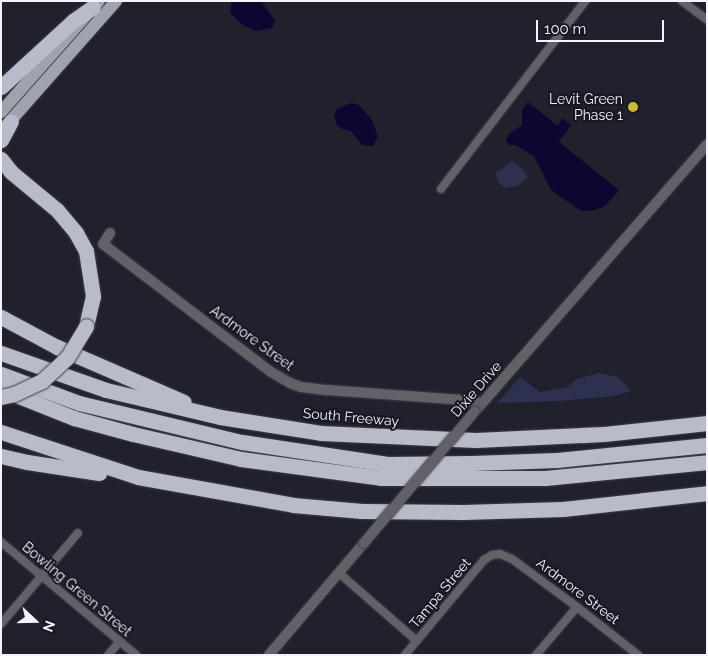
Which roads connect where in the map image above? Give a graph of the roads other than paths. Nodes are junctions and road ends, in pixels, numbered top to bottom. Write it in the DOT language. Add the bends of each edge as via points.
graph roads {
  1 [pos="116,1"];
  2 [pos="585,1"];
  3 [pos="682,1"];
  4 [pos="96,4"];
  5 [pos="707,20"];
  6 [pos="1,87"];
  7 [pos="4,121"];
  8 [pos="1,140"];
  9 [pos="707,145"];
  10 [pos="1,159"];
  11 [pos="441,189"];
  12 [pos="110,233"];
  13 [pos="1,317"];
  14 [pos="1,353"];
  15 [pos="1,374"];
  16 [pos="1,389"];
  17 [pos="1,397"];
  18 [pos="478,407"];
  19 [pos="220,417"];
  20 [pos="707,423"];
  21 [pos="1,432"];
  22 [pos="707,445"];
  23 [pos="1,456"];
  24 [pos="707,462"];
  25 [pos="170,484"];
  26 [pos="707,493"];
  27 [pos="78,533"];
  28 [pos="1,542"];
  29 [pos="500,554"];
  30 [pos="339,573"];
  31 [pos="42,576"];
  32 [pos="577,606"];
  33 [pos="1,624"];
  34 [pos="120,641"];
  35 [pos="417,641"];
  36 [pos="108,655"];
  37 [pos="136,655"];
  38 [pos="269,655"];
  39 [pos="405,655"];
  40 [pos="536,655"];
  41 [pos="638,655"];
  1 -- 7 [label="main road"];
  2 -- 11 [label="street"];
  3 -- 5 [label="street"];
  4 -- 6 [label="highway"];
  4 -- 7 [label="main road"];
  7 -- 8 [label="highway"];
  9 -- 18 [label="street, Dixie Drive"];
  10 -- 17 [label="highway, bridge" via="11,172 57,210 76,233 86,250 93,296 86,326 67,358 42,381"];
  12 -- 18 [label="street, Ardmore Street" via="103,244 271,372 290,383 327,390 462,400"];
  13 -- 19 [label="highway" via="56,347"];
  14 -- 19 [label="highway, South Freeway" via="106,390"];
  15 -- 22 [label="highway" via="79,403 242,442 387,464 557,460"];
  16 -- 24 [label="highway" via="74,418 142,436 241,459 381,478 544,478"];
  18 -- 30 [label="street, Dixie Drive, bridge"];
  19 -- 20 [label="highway, South Freeway" via="321,433 476,440 604,434"];
  21 -- 25 [label="highway" via="80,459"];
  23 -- 25 [label="highway"];
  25 -- 26 [label="highway" via="294,505 362,511 563,509"];
  27 -- 31 [label="street"];
  28 -- 31 [label="street, Bowling Green Street"];
  29 -- 32 [label="street, Ardmore Street" via="512,559"];
  29 -- 35 [label="street, Tampa Street" via="484,560"];
  30 -- 35 [label="street"];
  30 -- 38 [label="street, Dixie Drive"];
  31 -- 33 [label="street"];
  31 -- 34 [label="street, Bowling Green Street"];
  32 -- 40 [label="street"];
  32 -- 41 [label="street, Ardmore Street"];
  34 -- 36 [label="street"];
  34 -- 37 [label="street, Bowling Green Street"];
  35 -- 39 [label="street, Tampa Street"];
}
